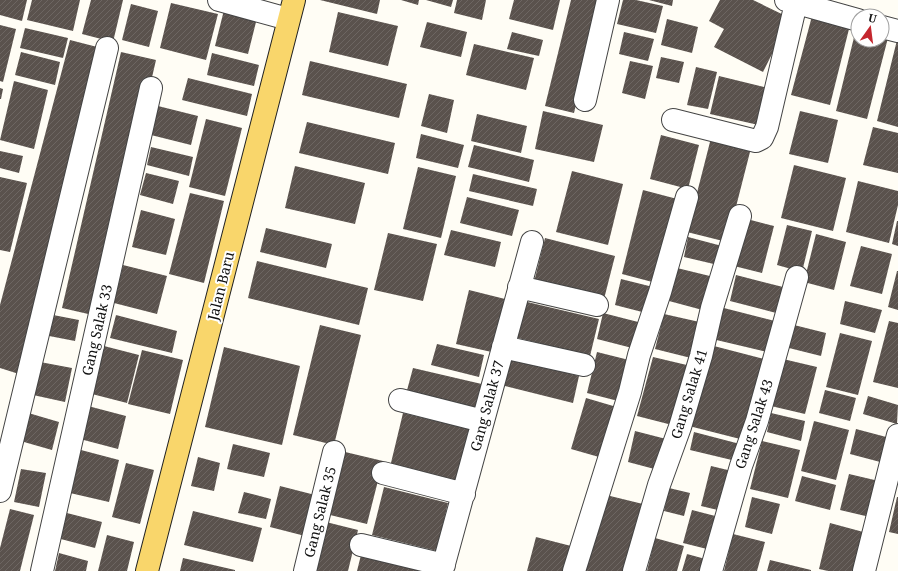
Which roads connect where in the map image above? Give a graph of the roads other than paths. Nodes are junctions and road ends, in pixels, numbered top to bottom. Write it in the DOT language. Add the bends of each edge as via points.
graph roads {
  1 [pos="219,0"];
  2 [pos="608,0"];
  3 [pos="791,1"];
  4 [pos="291,10"];
  5 [pos="848,12"];
  6 [pos="107,48"];
  7 [pos="151,88"];
  8 [pos="585,100"];
  9 [pos="673,120"];
  10 [pos="687,197"];
  11 [pos="740,216"];
  12 [pos="532,242"];
  13 [pos="797,278"];
  14 [pos="519,287"];
  15 [pos="597,305"];
  16 [pos="503,347"];
  17 [pos="584,365"];
  18 [pos="400,400"];
  19 [pos="482,421"];
  20 [pos="898,435"];
  21 [pos="334,452"];
  22 [pos="383,473"];
  23 [pos="0,491"];
  24 [pos="464,494"];
  25 [pos="361,545"];
  26 [pos="443,568"];
  27 [pos="42,571"];
  28 [pos="147,571"];
  29 [pos="305,571"];
  30 [pos="574,571"];
  31 [pos="634,571"];
  32 [pos="711,571"];
  33 [pos="864,571"];
  1 -- 4 [label="street"];
  2 -- 8 [label="street"];
  3 -- 5 [label="street"];
  3 -- 9 [label="street" via="767,127 762,138 756,141"];
  4 -- 28 [label="main road, Jalan Baru"];
  6 -- 23 [label="street"];
  7 -- 27 [label="street, Gang Salak 33"];
  10 -- 30 [label="street"];
  11 -- 31 [label="street, Gang Salak 41" via="680,427 659,485"];
  12 -- 14 [label="street, Gang Salak 37"];
  13 -- 32 [label="street, Gang Salak 43"];
  14 -- 15 [label="street"];
  14 -- 16 [label="street, Gang Salak 37"];
  16 -- 17 [label="street"];
  16 -- 19 [label="street, Gang Salak 37"];
  18 -- 19 [label="street"];
  19 -- 24 [label="street, Gang Salak 37"];
  20 -- 33 [label="street"];
  21 -- 29 [label="street, Gang Salak 35"];
  22 -- 24 [label="street"];
  24 -- 26 [label="street, Gang Salak 37"];
  25 -- 26 [label="street"];
}
